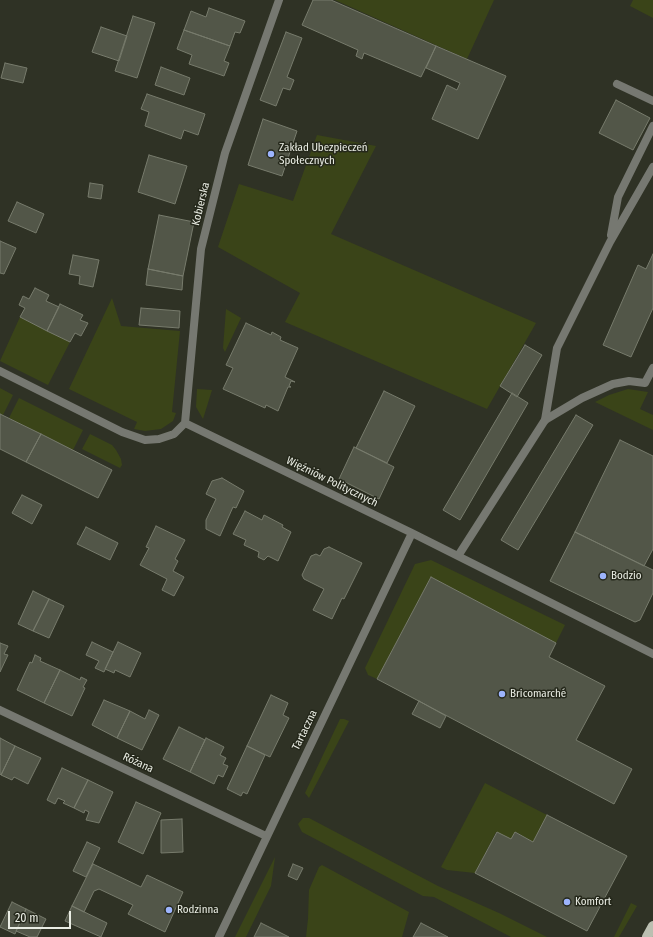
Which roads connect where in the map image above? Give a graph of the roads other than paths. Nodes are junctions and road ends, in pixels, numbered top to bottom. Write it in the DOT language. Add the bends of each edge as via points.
graph roads {
  1 [pos="279,0"];
  2 [pos="616,84"];
  3 [pos="653,101"];
  4 [pos="653,126"];
  5 [pos="653,167"];
  6 [pos="610,242"];
  7 [pos="653,368"];
  8 [pos="0,371"];
  9 [pos="645,383"];
  10 [pos="653,387"];
  11 [pos="545,420"];
  12 [pos="185,423"];
  13 [pos="412,533"];
  14 [pos="458,556"];
  15 [pos="653,654"];
  16 [pos="0,710"];
  17 [pos="266,836"];
  18 [pos="653,926"];
  19 [pos="219,937"];
  20 [pos="647,937"];
  1 -- 12 [label="street, Kobierska" via="225,153 201,249"];
  2 -- 3 [label="street"];
  4 -- 6 [label="street" via="618,197"];
  5 -- 6 [label="street"];
  6 -- 11 [label="street" via="557,348"];
  7 -- 9 [label="street"];
  8 -- 12 [label="street" via="122,432 145,440 174,434"];
  9 -- 10 [label="street"];
  9 -- 11 [label="street" via="613,384 582,398"];
  11 -- 14 [label="street"];
  12 -- 13 [label="street, Więźniów Politycznych"];
  13 -- 14 [label="street, Więźniów Politycznych"];
  13 -- 17 [label="street, Tartaczna"];
  14 -- 15 [label="street, Więźniów Politycznych"];
  16 -- 17 [label="street, Różana"];
  17 -- 19 [label="street, Tartaczna"];
  18 -- 20 [label="main road"];
}
